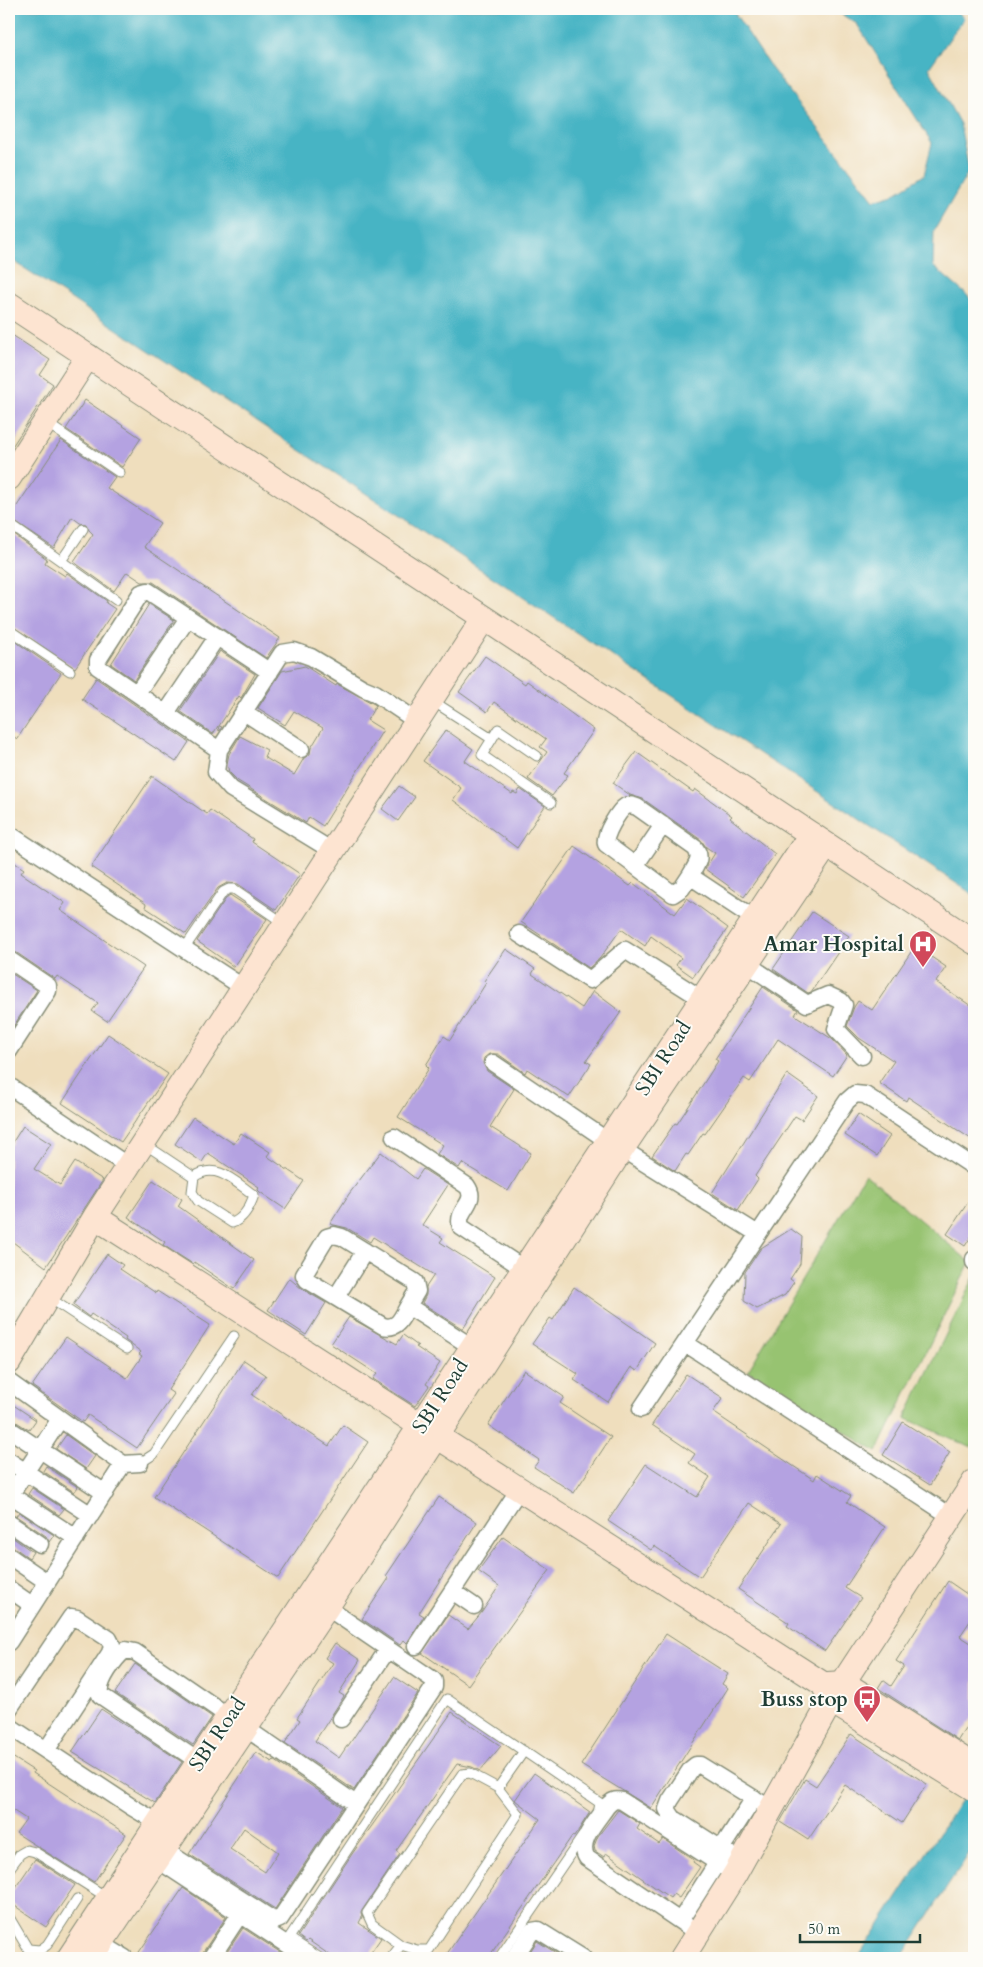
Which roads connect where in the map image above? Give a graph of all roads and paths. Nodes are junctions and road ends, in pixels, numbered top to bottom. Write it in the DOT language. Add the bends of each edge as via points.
graph roads {
  1 [pos="9,304"];
  2 [pos="88,356"];
  3 [pos="45,422"];
  4 [pos="120,473"];
  5 [pos="9,478"];
  6 [pos="9,524"];
  7 [pos="83,529"];
  8 [pos="61,561"];
  9 [pos="116,600"];
  10 [pos="188,618"];
  11 [pos="484,618"];
  12 [pos="9,630"];
  13 [pos="217,637"];
  14 [pos="70,671"];
  15 [pos="270,672"];
  16 [pos="137,693"];
  17 [pos="431,700"];
  18 [pos="244,712"];
  19 [pos="166,713"];
  20 [pos="418,722"];
  21 [pos="492,739"];
  22 [pos="301,749"];
  23 [pos="219,750"];
  24 [pos="537,756"];
  25 [pos="551,803"];
  26 [pos="662,825"];
  27 [pos="9,834"];
  28 [pos="819,839"];
  29 [pos="334,852"];
  30 [pos="635,866"];
  31 [pos="690,876"];
  32 [pos="755,920"];
  33 [pos="285,924"];
  34 [pos="519,934"];
  35 [pos="974,942"];
  36 [pos="184,949"];
  37 [pos="9,961"];
  38 [pos="747,964"];
  39 [pos="244,988"];
  40 [pos="702,999"];
  41 [pos="9,1051"];
  42 [pos="862,1056"];
  43 [pos="493,1063"];
  44 [pos="9,1086"];
  45 [pos="394,1137"];
  46 [pos="143,1143"];
  47 [pos="615,1145"];
  48 [pos="128,1166"];
  49 [pos="974,1167"];
  50 [pos="194,1177"];
  51 [pos="95,1217"];
  52 [pos="758,1234"];
  53 [pos="365,1251"];
  54 [pos="524,1269"];
  55 [pos="48,1296"];
  56 [pos="336,1297"];
  57 [pos="408,1306"];
  58 [pos="234,1336"];
  59 [pos="685,1343"];
  60 [pos="472,1347"];
  61 [pos="127,1349"];
  62 [pos="9,1362"];
  63 [pos="9,1382"];
  64 [pos="641,1409"];
  65 [pos="60,1419"];
  66 [pos="9,1429"];
  67 [pos="429,1431"];
  68 [pos="40,1450"];
  69 [pos="9,1461"];
  70 [pos="140,1463"];
  71 [pos="123,1464"];
  72 [pos="26,1472"];
  73 [pos="974,1482"];
  74 [pos="520,1488"];
  75 [pos="105,1493"];
  76 [pos="9,1495"];
  77 [pos="91,1515"];
  78 [pos="952,1516"];
  79 [pos="9,1523"];
  80 [pos="76,1538"];
  81 [pos="40,1544"];
  82 [pos="9,1556"];
  83 [pos="47,1582"];
  84 [pos="9,1589"];
  85 [pos="452,1591"];
  86 [pos="318,1601"];
  87 [pos="32,1605"];
  88 [pos="474,1606"];
  89 [pos="9,1642"];
  90 [pos="416,1646"];
  91 [pos="388,1649"];
  92 [pos="833,1689"];
  93 [pos="9,1709"];
  94 [pos="342,1718"];
  95 [pos="238,1722"];
  96 [pos="9,1726"];
  97 [pos="46,1749"];
  98 [pos="524,1751"];
  99 [pos="198,1761"];
  100 [pos="964,1767"];
  101 [pos="498,1788"];
  102 [pos="974,1788"];
  103 [pos="356,1804"];
  104 [pos="762,1804"];
  105 [pos="370,1817"];
  106 [pos="164,1841"];
  107 [pos="729,1862"];
  108 [pos="9,1869"];
  109 [pos="77,1899"];
  110 [pos="117,1904"];
  111 [pos="240,1914"];
  112 [pos="9,1917"];
  113 [pos="689,1927"];
  114 [pos="400,1945"];
  115 [pos="97,1951"];
  116 [pos="69,1958"];
  117 [pos="125,1958"];
  118 [pos="211,1958"];
  119 [pos="302,1958"];
  120 [pos="320,1958"];
  121 [pos="391,1958"];
  122 [pos="499,1958"];
  123 [pos="514,1958"];
  124 [pos="583,1958"];
  125 [pos="682,1958"];
  1 -- 2 [label="street"];
  2 -- 3 [label="street"];
  2 -- 11 [label="street"];
  3 -- 4 [label="lane"];
  3 -- 5 [label="street"];
  6 -- 8 [label="lane"];
  7 -- 8 [label="lane"];
  8 -- 9 [label="lane"];
  10 -- 13 [label="street"];
  10 -- 16 [label="street"];
  10 -- 16 [label="street" via="148,591 141,593 98,660 98,667"];
  11 -- 17 [label="street"];
  11 -- 28 [label="street"];
  12 -- 14 [label="lane"];
  13 -- 15 [label="street"];
  13 -- 19 [label="street"];
  15 -- 18 [label="street"];
  15 -- 20 [label="street" via="282,653 294,651 375,693"];
  16 -- 19 [label="street"];
  17 -- 20 [label="street"];
  17 -- 21 [label="lane"];
  18 -- 22 [label="street"];
  18 -- 23 [label="street"];
  19 -- 23 [label="street"];
  20 -- 29 [label="street"];
  21 -- 24 [label="lane" via="498,729"];
  21 -- 25 [label="lane" via="482,755"];
  23 -- 29 [label="street" via="216,772 231,789"];
  26 -- 30 [label="street"];
  26 -- 30 [label="street" via="630,805 624,807 607,832 606,844"];
  26 -- 31 [label="street" via="699,853 700,860"];
  27 -- 36 [label="street"];
  28 -- 32 [label="street, SBI Road"];
  28 -- 35 [label="street"];
  28 -- 38 [label="street, SBI Road"];
  29 -- 33 [label="street"];
  30 -- 31 [label="street" via="673,894"];
  31 -- 32 [label="street"];
  32 -- 40 [label="street, SBI Road"];
  33 -- 36 [label="lane" via="234,889 229,889 223,892"];
  33 -- 39 [label="street"];
  34 -- 40 [label="street" via="590,980 626,950"];
  36 -- 39 [label="street"];
  37 -- 41 [label="street" via="48,986 48,991"];
  38 -- 42 [label="street" via="807,1004 828,994 841,1001 844,1006 836,1029"];
  38 -- 47 [label="street, SBI Road"];
  39 -- 46 [label="street"];
  40 -- 47 [label="street, SBI Road"];
  43 -- 47 [label="street"];
  44 -- 48 [label="street"];
  45 -- 54 [label="street" via="467,1186 472,1196 460,1214 461,1227"];
  46 -- 48 [label="street"];
  46 -- 50 [label="lane"];
  47 -- 52 [label="street"];
  47 -- 54 [label="street, SBI Road"];
  47 -- 67 [label="street, SBI Road"];
  48 -- 51 [label="street"];
  49 -- 52 [label="street" via="865,1095 855,1094 847,1101"];
  50 -- 50 [label="lane" via="202,1171 222,1173 254,1196 239,1220 232,1223 198,1201 192,1192"];
  51 -- 55 [label="street"];
  51 -- 67 [label="street"];
  52 -- 59 [label="street"];
  53 -- 56 [label="street"];
  53 -- 56 [label="street" via="342,1237 327,1237 304,1275"];
  53 -- 57 [label="street" via="415,1282 417,1291"];
  54 -- 60 [label="street, SBI Road"];
  55 -- 61 [label="lane"];
  55 -- 62 [label="street"];
  56 -- 57 [label="street" via="390,1328 396,1325"];
  57 -- 60 [label="street"];
  58 -- 70 [label="lane" via="154,1454"];
  59 -- 64 [label="street"];
  59 -- 78 [label="street"];
  60 -- 67 [label="street, SBI Road"];
  63 -- 65 [label="street"];
  65 -- 68 [label="street"];
  65 -- 71 [label="street"];
  66 -- 68 [label="street"];
  67 -- 74 [label="street"];
  67 -- 86 [label="street, SBI Road"];
  68 -- 72 [label="street"];
  68 -- 75 [label="street"];
  69 -- 72 [label="street"];
  70 -- 71 [label="street"];
  71 -- 75 [label="street"];
  72 -- 76 [label="street"];
  72 -- 77 [label="street"];
  73 -- 78 [label="street"];
  74 -- 85 [label="street"];
  74 -- 92 [label="street"];
  75 -- 77 [label="street"];
  76 -- 80 [label="street"];
  77 -- 80 [label="street"];
  78 -- 92 [label="street"];
  79 -- 81 [label="street"];
  80 -- 83 [label="street"];
  82 -- 83 [label="street"];
  83 -- 87 [label="street"];
  84 -- 87 [label="street"];
  85 -- 88 [label="street"];
  85 -- 90 [label="street"];
  86 -- 91 [label="street"];
  86 -- 95 [label="street, SBI Road"];
  87 -- 89 [label="street"];
  91 -- 94 [label="street"];
  91 -- 103 [label="street" via="432,1679 434,1687"];
  92 -- 100 [label="street"];
  92 -- 104 [label="street"];
  93 -- 97 [label="street" via="72,1617 109,1639 112,1645 110,1653"];
  95 -- 99 [label="street, SBI Road"];
  95 -- 99 [label="street" via="135,1652 125,1650 120,1653 100,1684 100,1695"];
  95 -- 103 [label="street"];
  95 -- 106 [label="street, SBI Road"];
  96 -- 97 [label="street"];
  97 -- 106 [label="street" via="130,1806"];
  98 -- 101 [label="lane"];
  98 -- 105 [label="lane" via="447,1699"];
  98 -- 122 [label="lane" via="600,1803 598,1813"];
  99 -- 106 [label="street, SBI Road"];
  100 -- 102 [label="street"];
  101 -- 114 [label="lane" via="518,1814 429,1950"];
  101 -- 114 [label="lane" via="470,1773 462,1774 367,1913 372,1924"];
  103 -- 105 [label="lane"];
  103 -- 106 [label="street" via="280,1919 275,1921"];
  104 -- 107 [label="street"];
  104 -- 107 [label="street" via="700,1765 691,1769 670,1801 667,1809 673,1818"];
  105 -- 120 [label="lane" via="290,1938"];
  106 -- 110 [label="street, SBI Road"];
  106 -- 110 [label="street, SBI Road"];
  106 -- 111 [label="street"];
  107 -- 113 [label="street"];
  107 -- 113 [label="street" via="617,1800 607,1806 584,1841 587,1858"];
  108 -- 110 [label="lane" via="20,1854 27,1850 35,1852"];
  109 -- 112 [label="lane" via="47,1945 40,1950 28,1949"];
  110 -- 115 [label="street, SBI Road"];
  110 -- 116 [label="street, SBI Road"];
  111 -- 118 [label="street"];
  111 -- 119 [label="street" via="298,1952"];
  113 -- 125 [label="street"];
  114 -- 121 [label="lane"];
  115 -- 117 [label="street"];
  123 -- 124 [label="street" via="532,1932 538,1930"];
}
